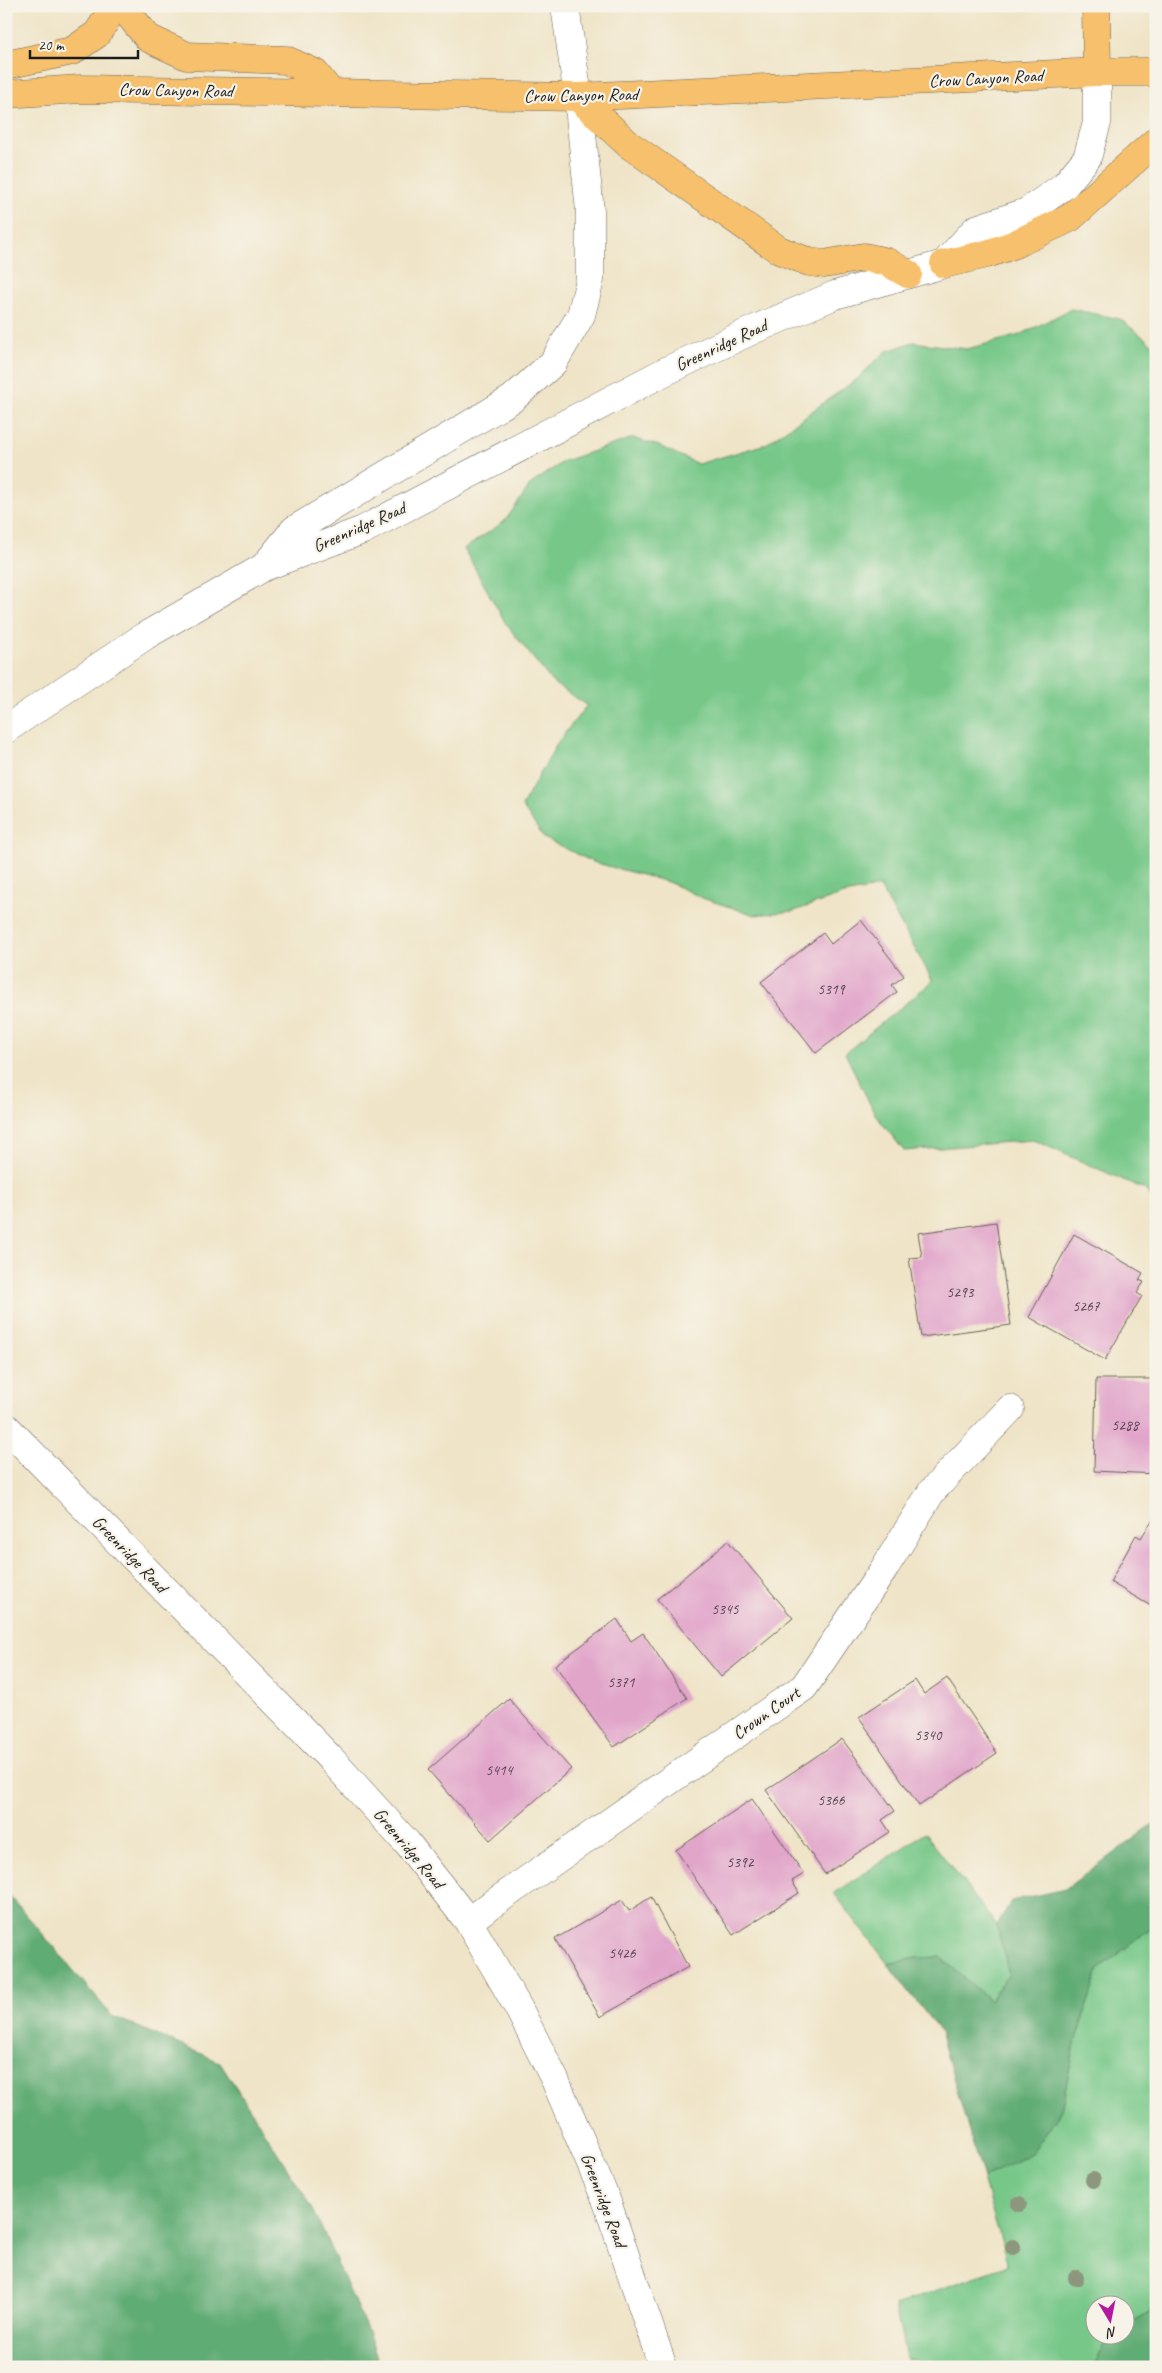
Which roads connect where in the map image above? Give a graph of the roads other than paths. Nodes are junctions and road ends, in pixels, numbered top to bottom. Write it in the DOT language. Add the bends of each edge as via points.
graph roads {
  1 [pos="114,6"];
  2 [pos="122,6"];
  3 [pos="565,6"];
  4 [pos="1096,6"];
  5 [pos="6,65"];
  6 [pos="1097,72"];
  7 [pos="1156,72"];
  8 [pos="331,93"];
  9 [pos="6,94"];
  10 [pos="578,97"];
  11 [pos="1156,141"];
  12 [pos="944,264"];
  13 [pos="908,274"];
  14 [pos="264,567"];
  15 [pos="6,730"];
  16 [pos="1010,1409"];
  17 [pos="6,1427"];
  18 [pos="468,1921"];
  19 [pos="663,2367"];
  1 -- 5 [label="main road" via="97,34 72,51"];
  2 -- 8 [label="main road" via="148,38 187,56 286,60 315,73"];
  3 -- 10 [label="street, Greenridge Road"];
  4 -- 6 [label="main road"];
  6 -- 7 [label="main road, Crow Canyon Road"];
  6 -- 10 [label="main road, Crow Canyon Road"];
  6 -- 12 [label="street" via="1097,123 1082,165 1065,185 1027,212 976,229"];
  8 -- 9 [label="main road, Crow Canyon Road" via="80,89"];
  8 -- 10 [label="main road, Crow Canyon Road"];
  10 -- 13 [label="main road" via="628,144 779,250 824,264 864,257 887,262"];
  10 -- 14 [label="street, Greenridge Road" via="590,211 590,280 580,315 553,363 512,399 294,530"];
  11 -- 12 [label="main road" via="1070,218 1014,245"];
  12 -- 13 [label="street, Greenridge Road"];
  13 -- 14 [label="street, Greenridge Road" via="835,295 753,330 664,372 363,530"];
  14 -- 15 [label="street, Greenridge Road" via="145,636"];
  16 -- 18 [label="street, Crown Court" via="932,1491 804,1687"];
  17 -- 18 [label="street, Greenridge Road" via="330,1758 407,1843"];
  18 -- 19 [label="street, Greenridge Road" via="555,2080 607,2202"];
}
